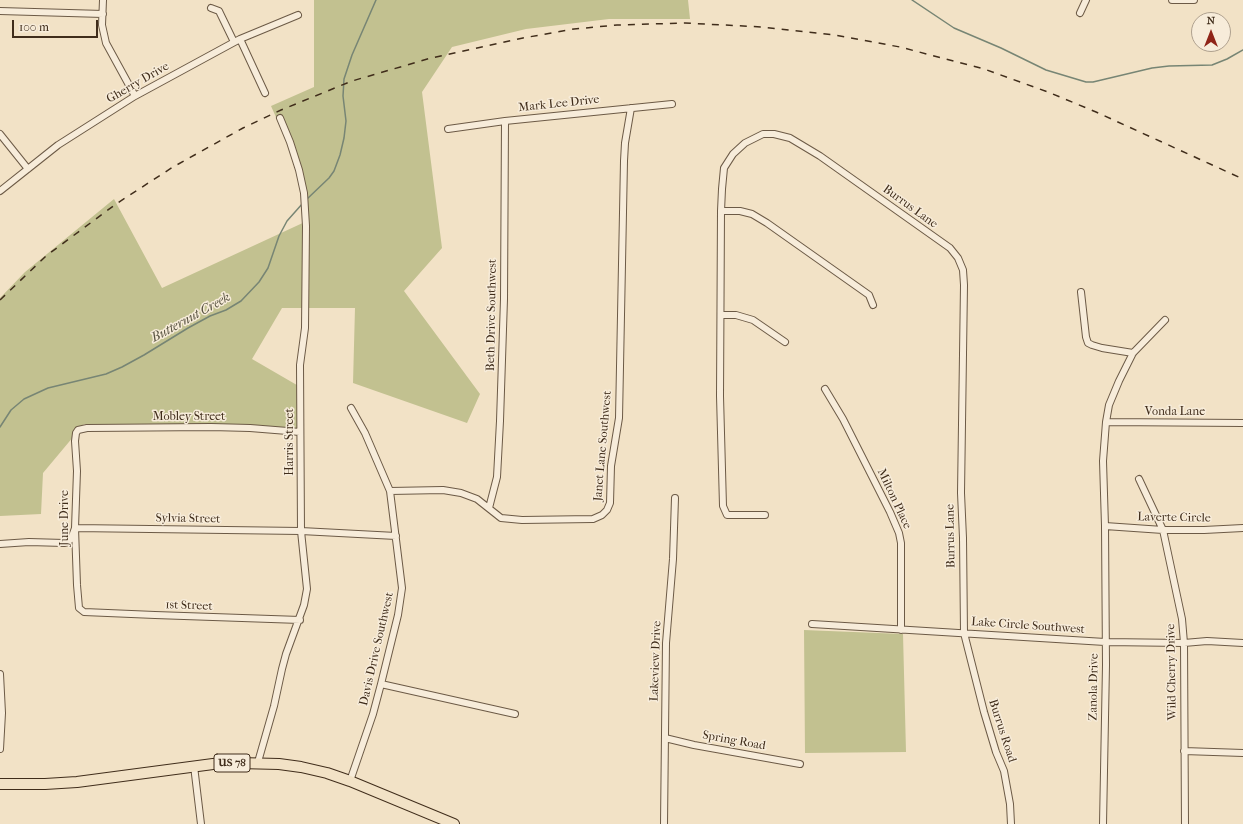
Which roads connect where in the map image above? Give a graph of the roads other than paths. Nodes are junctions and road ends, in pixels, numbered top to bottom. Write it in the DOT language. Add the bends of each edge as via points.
graph roads {
  1 [pos="103,0"];
  2 [pos="1086,0"];
  3 [pos="1172,0"];
  4 [pos="1194,0"];
  5 [pos="211,8"];
  6 [pos="0,11"];
  7 [pos="1080,13"];
  8 [pos="102,14"];
  9 [pos="298,15"];
  10 [pos="240,39"];
  11 [pos="234,42"];
  12 [pos="265,93"];
  13 [pos="135,96"];
  14 [pos="672,104"];
  15 [pos="632,108"];
  16 [pos="280,118"];
  17 [pos="505,121"];
  18 [pos="448,129"];
  19 [pos="0,134"];
  20 [pos="28,168"];
  21 [pos="0,191"];
  22 [pos="721,211"];
  23 [pos="1081,292"];
  24 [pos="873,305"];
  25 [pos="721,315"];
  26 [pos="1165,320"];
  27 [pos="785,342"];
  28 [pos="1133,353"];
  29 [pos="824,389"];
  30 [pos="351,408"];
  31 [pos="1106,422"];
  32 [pos="1243,423"];
  33 [pos="78,430"];
  34 [pos="300,432"];
  35 [pos="1139,479"];
  36 [pos="390,491"];
  37 [pos="675,498"];
  38 [pos="489,508"];
  39 [pos="765,515"];
  40 [pos="1105,526"];
  41 [pos="75,528"];
  42 [pos="1243,528"];
  43 [pos="1163,530"];
  44 [pos="301,531"];
  45 [pos="396,536"];
  46 [pos="0,544"];
  47 [pos="79,608"];
  48 [pos="300,620"];
  49 [pos="812,624"];
  50 [pos="901,630"];
  51 [pos="964,633"];
  52 [pos="1105,642"];
  53 [pos="1184,642"];
  54 [pos="1243,643"];
  55 [pos="967,645"];
  56 [pos="0,674"];
  57 [pos="381,684"];
  58 [pos="515,714"];
  59 [pos="665,738"];
  60 [pos="0,749"];
  61 [pos="1184,751"];
  62 [pos="1243,753"];
  63 [pos="258,762"];
  64 [pos="800,764"];
  65 [pos="194,766"];
  66 [pos="350,781"];
  67 [pos="0,784"];
  68 [pos="202,824"];
  69 [pos="454,824"];
  70 [pos="664,824"];
  71 [pos="1011,824"];
  72 [pos="1104,824"];
  73 [pos="1185,824"];
  1 -- 8 [label="street"];
  2 -- 7 [label="street"];
  3 -- 4 [label="street"];
  5 -- 11 [label="street" via="219,11"];
  6 -- 8 [label="street"];
  8 -- 13 [label="street" via="106,43"];
  9 -- 10 [label="street, Gherry Drive"];
  10 -- 11 [label="street, Gherry Drive"];
  10 -- 12 [label="street"];
  11 -- 13 [label="street, Gherry Drive"];
  13 -- 20 [label="street, Gherry Drive" via="58,145"];
  14 -- 15 [label="street, Mark Lee Drive"];
  15 -- 17 [label="street, Mark Lee Drive"];
  15 -- 38 [label="street, Janet Lane Southwest" via="624,161 619,418 611,466 610,503 602,515 593,519 501,518"];
  16 -- 34 [label="street, Harris Street" via="299,170 304,193 305,328 300,365"];
  17 -- 18 [label="street, Mark Lee Drive"];
  17 -- 38 [label="street, Beth Drive Southwest" via="500,422 497,476"];
  19 -- 20 [label="street"];
  20 -- 21 [label="street, Gherry Drive"];
  22 -- 24 [label="street" via="752,214 767,223 869,295"];
  22 -- 25 [label="street, Burrus Lane"];
  22 -- 51 [label="street, Burrus Lane" via="724,168 732,154 745,143 763,134 774,134 790,138 820,156 950,248 958,258 963,270 964,285 961,492"];
  23 -- 28 [label="street" via="1088,343 1092,346"];
  25 -- 27 [label="street" via="736,315 753,320"];
  25 -- 39 [label="street, Burrus Lane" via="723,506 727,515"];
  26 -- 28 [label="street, Zanola Drive"];
  28 -- 31 [label="street, Zanola Drive" via="1109,405"];
  29 -- 50 [label="street, Milton Place" via="842,418 899,533"];
  30 -- 36 [label="street, Davis Drive Southwest" via="365,433"];
  31 -- 32 [label="street, Vonda Lane"];
  31 -- 40 [label="street, Zanola Drive" via="1103,461"];
  33 -- 34 [label="street, Mobley Street" via="212,427"];
  33 -- 41 [label="street, June Drive" via="75,441"];
  34 -- 44 [label="street, Harris Street"];
  35 -- 43 [label="street, Wild Cherry Drive"];
  36 -- 38 [label="street, Janet Lane Southwest" via="443,490 462,493 477,499"];
  36 -- 45 [label="street, Davis Drive Southwest"];
  37 -- 59 [label="street, Lakeview Drive" via="666,643"];
  40 -- 43 [label="street, Laverte Circle"];
  40 -- 52 [label="street, Zanola Drive"];
  41 -- 44 [label="street, Sylvia Street"];
  41 -- 46 [label="street" via="71,539 64,543"];
  41 -- 47 [label="street, June Drive"];
  42 -- 43 [label="street, Laverte Circle"];
  43 -- 53 [label="street, Wild Cherry Drive" via="1179,603"];
  44 -- 45 [label="street, Sylvia Street"];
  44 -- 48 [label="street, Harris Street" via="307,589"];
  45 -- 57 [label="street, Davis Drive Southwest" via="402,588"];
  47 -- 48 [label="street, 1st Street" via="84,612"];
  48 -- 63 [label="street, Harris Street" via="286,654"];
  49 -- 50 [label="street, Lake Circle Southwest"];
  50 -- 51 [label="street, Lake Circle Southwest"];
  51 -- 52 [label="street, Lake Circle Southwest"];
  51 -- 55 [label="street, Burrus Lane"];
  52 -- 53 [label="street, Lake Circle Southwest"];
  52 -- 72 [label="street, Zanola Drive"];
  53 -- 54 [label="street, Lake Circle Southwest"];
  53 -- 61 [label="street, Wild Cherry Drive"];
  55 -- 71 [label="street, Burrus Road" via="984,712 1004,771"];
  56 -- 60 [label="street"];
  57 -- 58 [label="street"];
  57 -- 66 [label="street, Davis Drive Southwest"];
  59 -- 64 [label="street, Spring Road"];
  59 -- 70 [label="street, Lakeview Drive"];
  61 -- 62 [label="street"];
  61 -- 73 [label="street, Wild Cherry Drive"];
  63 -- 65 [label="main road, US 78"];
  63 -- 66 [label="main road, US 78" via="301,767"];
  65 -- 67 [label="main road, US 78" via="73,782"];
  65 -- 68 [label="street"];
  66 -- 69 [label="main road, US 78"];
}
